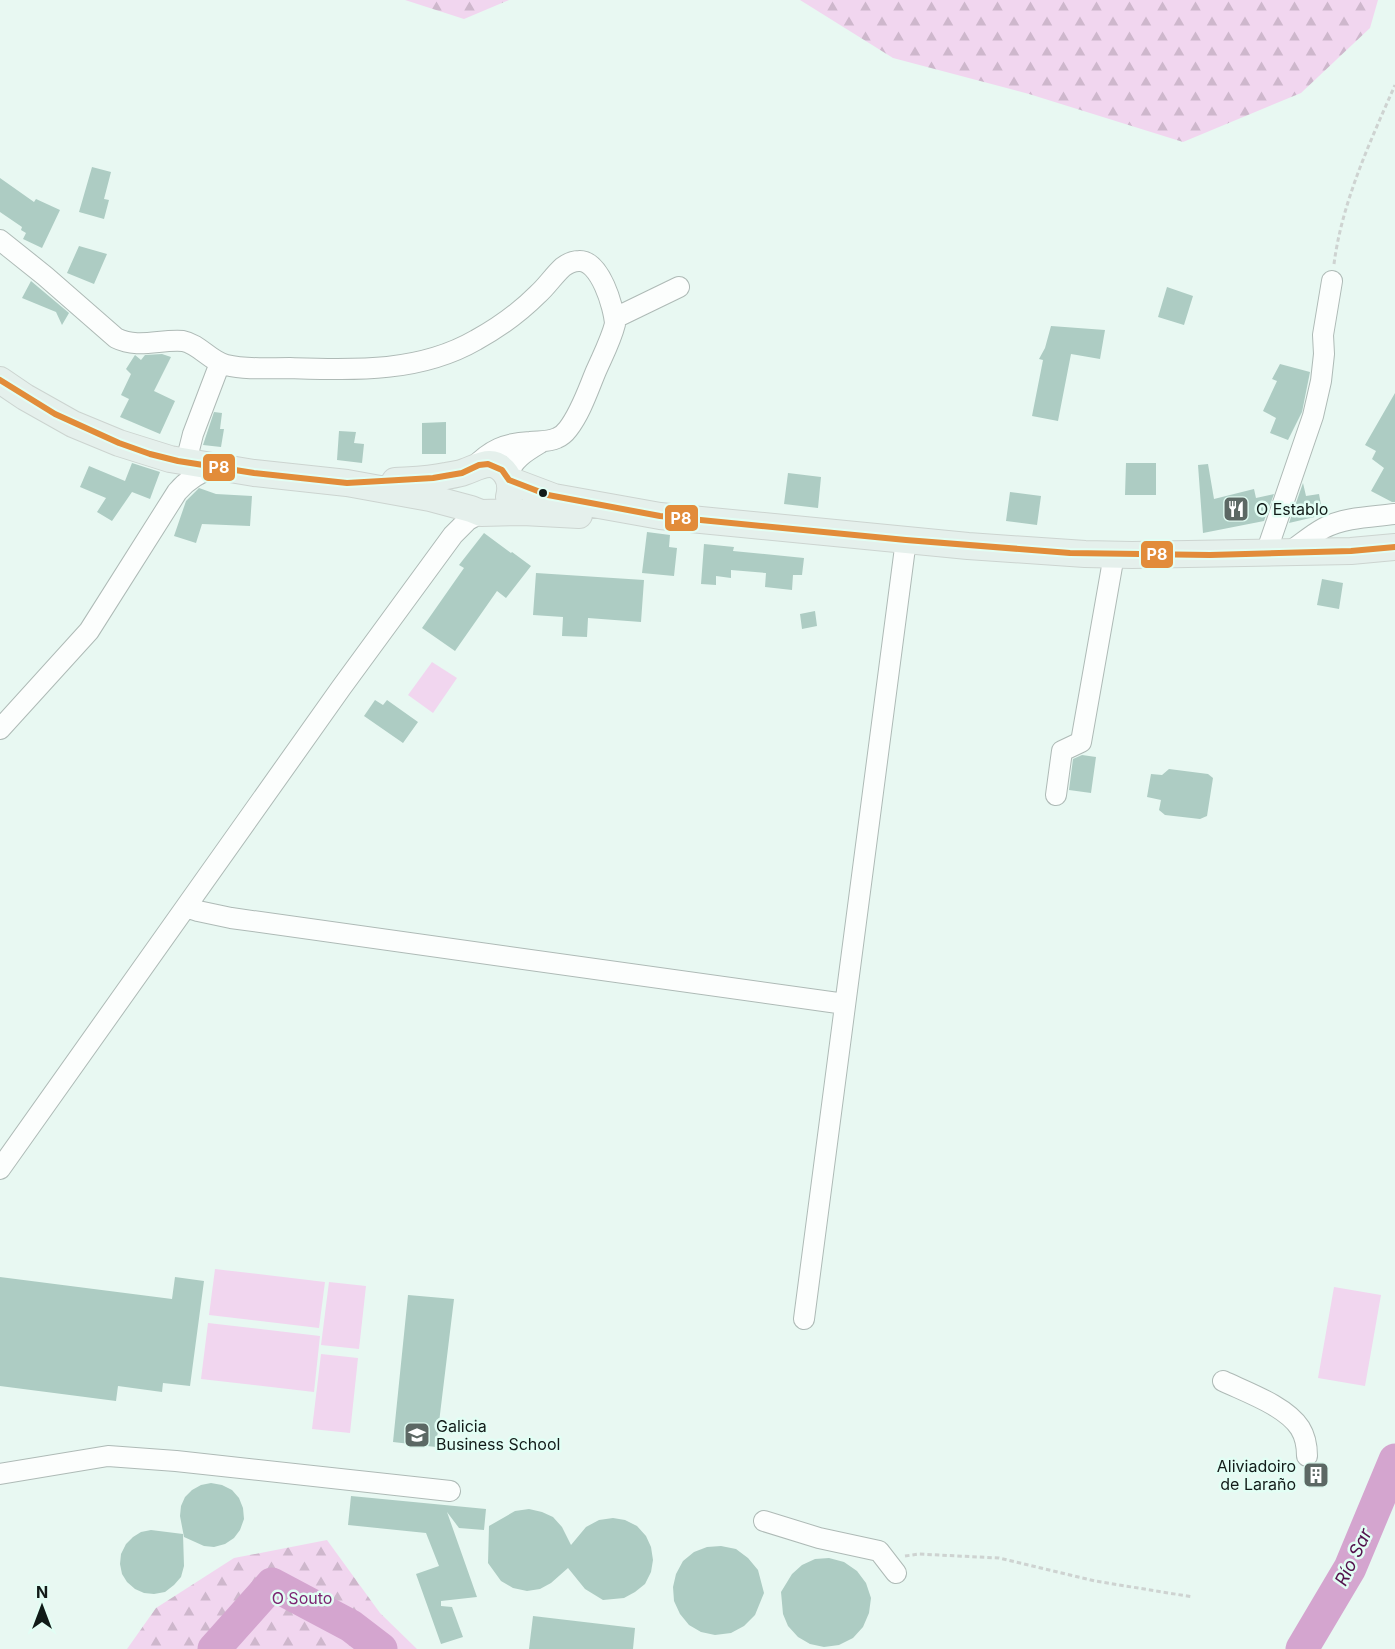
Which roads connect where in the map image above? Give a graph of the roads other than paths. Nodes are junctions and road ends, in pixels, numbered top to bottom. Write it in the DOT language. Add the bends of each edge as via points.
graph roads {
  1 [pos="0,240"];
  2 [pos="1332,281"];
  3 [pos="679,287"];
  4 [pos="615,318"];
  5 [pos="220,363"];
  6 [pos="0,380"];
  7 [pos="543,442"];
  8 [pos="178,460"];
  9 [pos="215,467"];
  10 [pos="508,478"];
  11 [pos="347,483"];
  12 [pos="177,492"];
  13 [pos="473,498"];
  14 [pos="1395,514"];
  15 [pos="660,516"];
  16 [pos="906,540"];
  17 [pos="1395,547"];
  18 [pos="1352,551"];
  19 [pos="1277,553"];
  20 [pos="1114,555"];
  21 [pos="1395,556"];
  22 [pos="0,729"];
  23 [pos="1056,795"];
  24 [pos="186,907"];
  25 [pos="845,1004"];
  26 [pos="0,1169"];
  27 [pos="804,1319"];
  28 [pos="1223,1381"];
  29 [pos="1306,1456"];
  30 [pos="0,1474"];
  31 [pos="450,1491"];
  32 [pos="764,1521"];
  33 [pos="891,1565"];
  1 -- 5 [label="street" via="116,338 138,344 183,341"];
  2 -- 19 [label="street" via="1323,335 1321,381 1292,474"];
  3 -- 4 [label="street"];
  4 -- 5 [label="street" via="598,273 577,260 561,268 537,296 490,332 431,360 366,369 255,368"];
  4 -- 7 [label="street" via="614,330 569,428 561,436"];
  5 -- 8 [label="street" via="193,434"];
  6 -- 8 [label="main road" via="73,424 119,443"];
  7 -- 10 [label="street" via="516,459"];
  7 -- 13 [label="street" via="499,448 486,455"];
  8 -- 9 [label="main road"];
  8 -- 12 [label="street"];
  9 -- 11 [label="main road"];
  9 -- 12 [label="street" via="193,477"];
  10 -- 13 [label="main road" via="508,501 498,510"];
  10 -- 13 [label="main road" via="492,465 479,465"];
  10 -- 15 [label="main road" via="554,497"];
  11 -- 13 [label="main road" via="430,498"];
  11 -- 13 [label="main road" via="447,476"];
  12 -- 22 [label="street" via="89,631"];
  13 -- 15 [label="main road" via="523,512"];
  13 -- 24 [label="street" via="453,535"];
  14 -- 19 [label="street" via="1333,524"];
  15 -- 16 [label="main road"];
  16 -- 20 [label="main road"];
  16 -- 25 [label="street"];
  17 -- 18 [label="main road"];
  18 -- 19 [label="main road"];
  18 -- 21 [label="main road"];
  19 -- 20 [label="main road"];
  20 -- 23 [label="street" via="1081,742 1062,751"];
  24 -- 25 [label="street" via="231,918"];
  24 -- 26 [label="street"];
  25 -- 27 [label="street"];
  28 -- 29 [label="street" via="1291,1417 1305,1438"];
  30 -- 31 [label="street" via="108,1456"];
  32 -- 33 [label="street" via="879,1551"];
}
